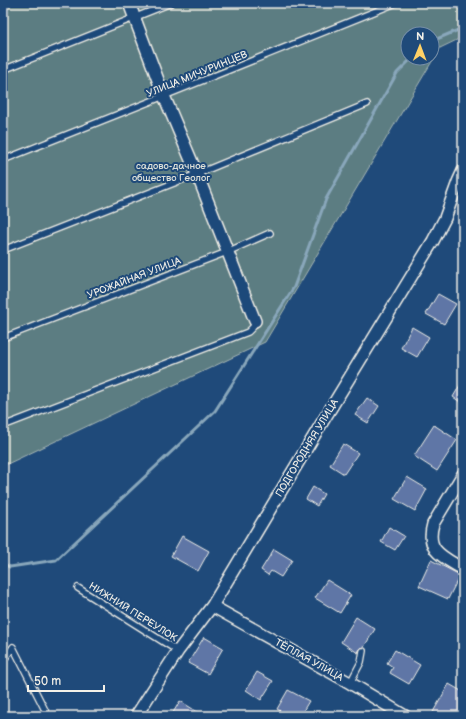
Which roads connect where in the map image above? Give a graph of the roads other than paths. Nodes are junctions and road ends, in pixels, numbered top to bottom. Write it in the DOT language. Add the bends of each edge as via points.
graph roads {
  1 [pos="129,3"];
  2 [pos="171,3"];
  3 [pos="396,3"];
  4 [pos="135,18"];
  5 [pos="3,70"];
  6 [pos="164,96"];
  7 [pos="366,104"];
  8 [pos="3,160"];
  9 [pos="463,171"];
  10 [pos="197,174"];
  11 [pos="270,233"];
  12 [pos="3,250"];
  13 [pos="227,252"];
  14 [pos="255,321"];
  15 [pos="3,338"];
  16 [pos="3,426"];
  17 [pos="463,474"];
  18 [pos="463,568"];
  19 [pos="78,588"];
  20 [pos="212,606"];
  21 [pos="178,651"];
  22 [pos="363,651"];
  23 [pos="3,661"];
  24 [pos="350,684"];
  25 [pos="48,716"];
  26 [pos="136,716"];
  27 [pos="405,716"];
  1 -- 4 [label="street"];
  2 -- 4 [label="lane"];
  3 -- 6 [label="lane, УЛИЦА МИЧУРИНЦЕВ"];
  4 -- 5 [label="lane"];
  4 -- 6 [label="street"];
  6 -- 8 [label="lane, УЛИЦА МИЧУРИНЦЕВ"];
  6 -- 10 [label="street"];
  7 -- 10 [label="lane"];
  9 -- 20 [label="street, ПОДГОРОДНЯЯ УЛИЦА" via="445,218 432,241"];
  10 -- 12 [label="lane"];
  10 -- 13 [label="street"];
  11 -- 13 [label="lane, УРОЖАЙНАЯ УЛИЦА"];
  13 -- 14 [label="street"];
  13 -- 15 [label="lane, УРОЖАЙНАЯ УЛИЦА"];
  14 -- 16 [label="lane" via="248,332"];
  17 -- 18 [label="street" via="433,524 431,540 439,555"];
  19 -- 21 [label="lane, НИЖНИЙ ПЕРЕУЛОК"];
  20 -- 21 [label="street, ПОДГОРОДНЯЯ УЛИЦА"];
  20 -- 24 [label="street, ТЁПЛАЯ УЛИЦА"];
  21 -- 26 [label="street, ПОДГОРОДНЯЯ УЛИЦА"];
  22 -- 24 [label="lane"];
  23 -- 25 [label="lane" via="13,647"];
  24 -- 27 [label="street, ТЁПЛАЯ УЛИЦА"];
}
